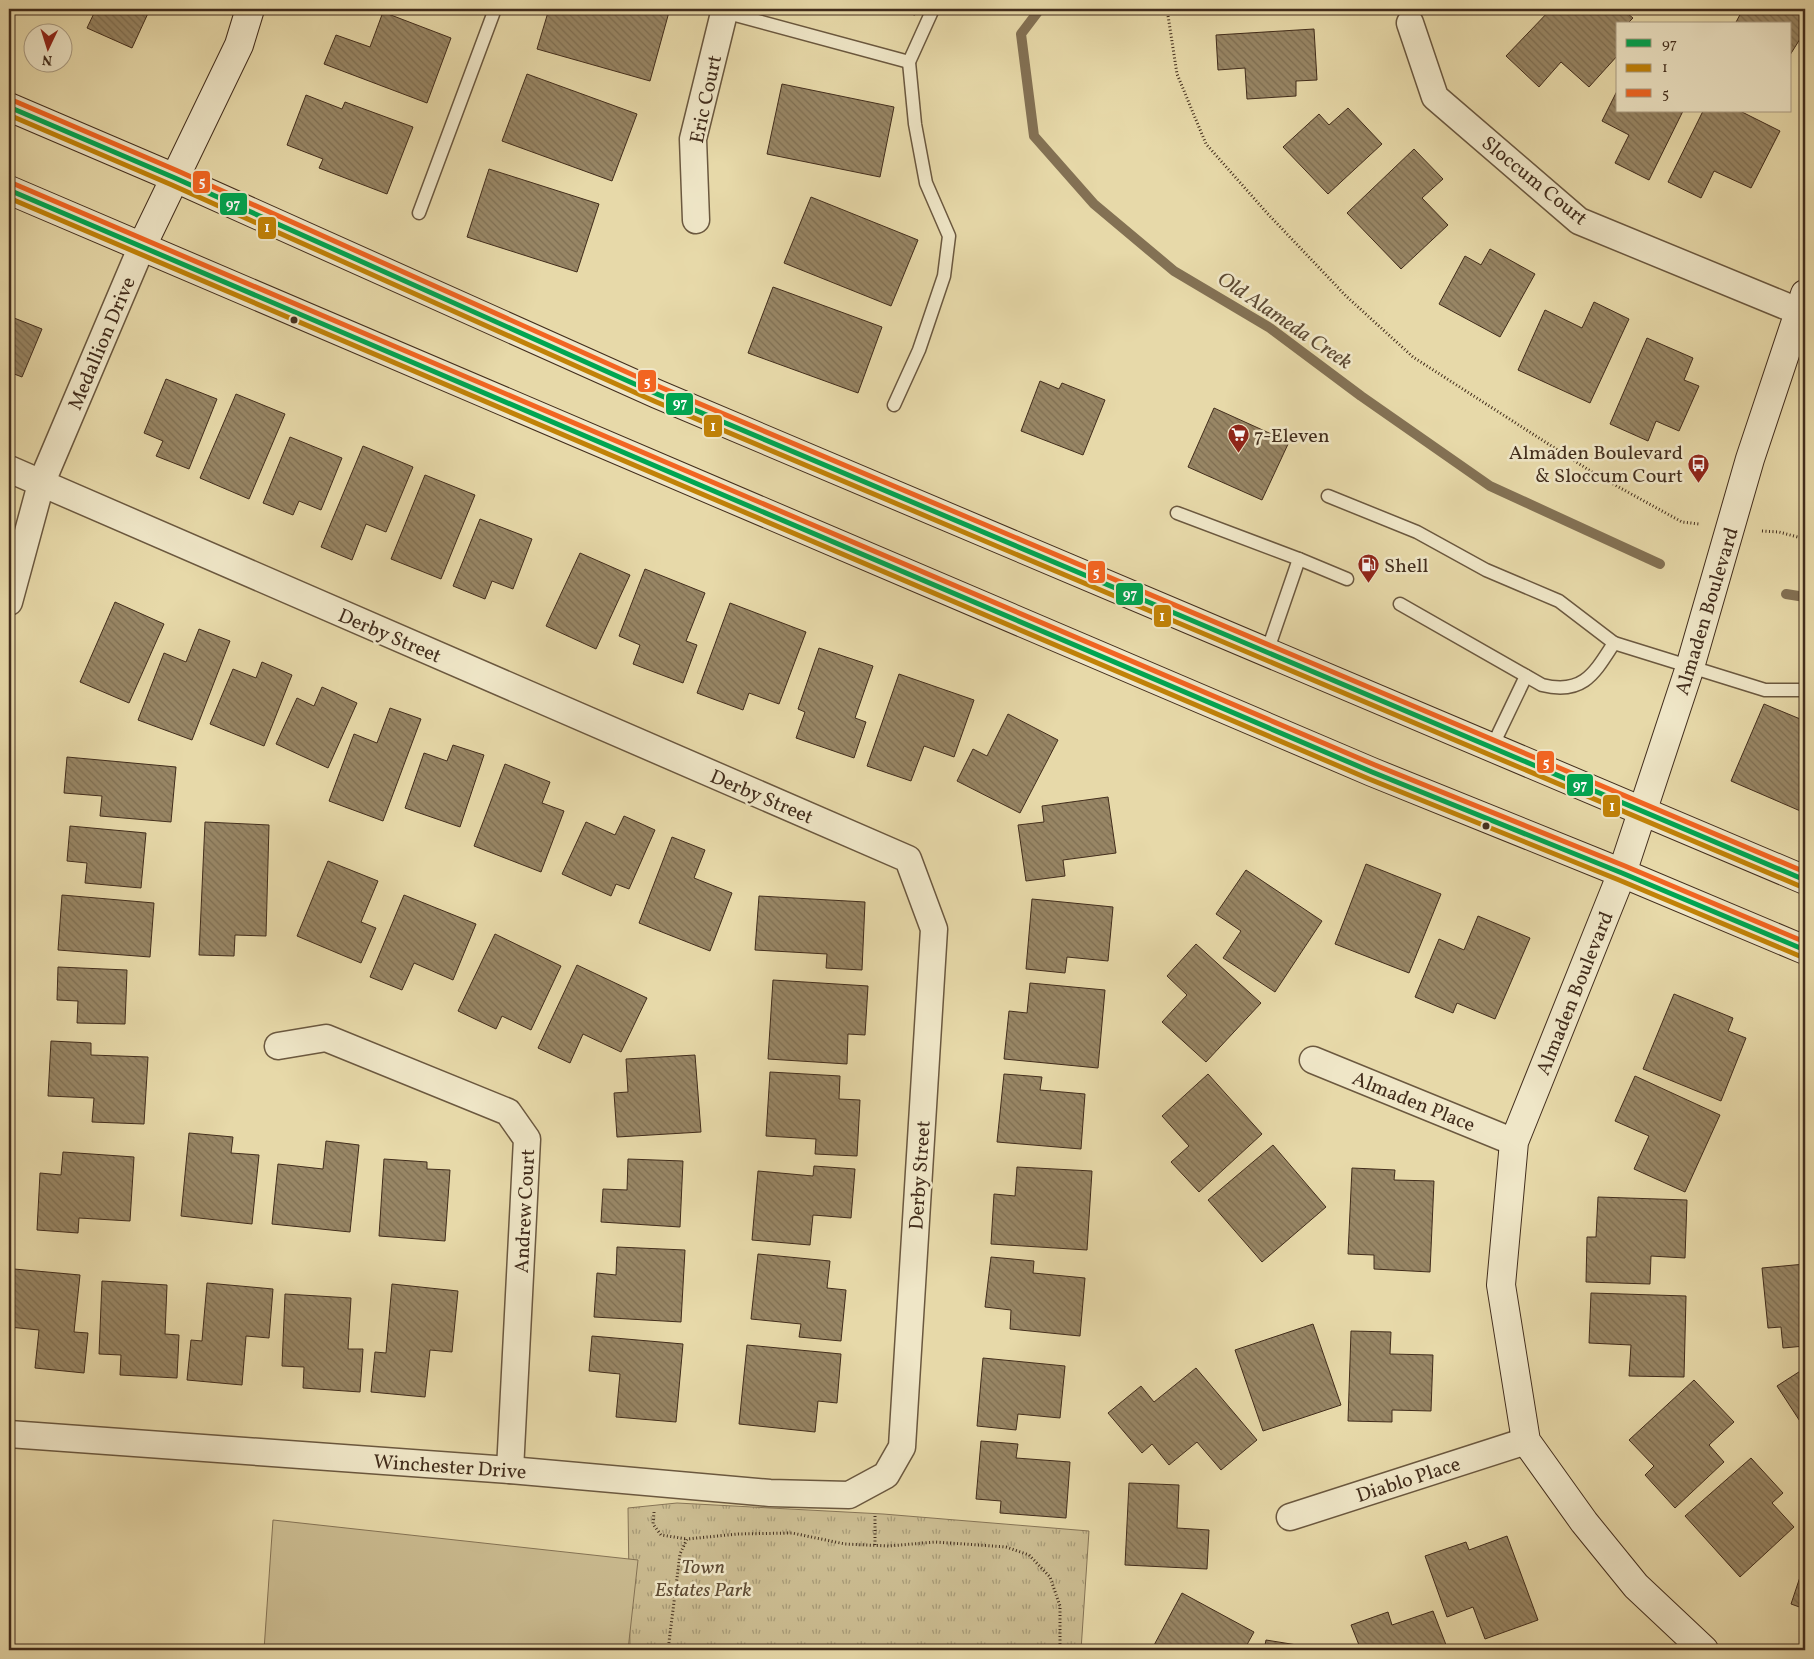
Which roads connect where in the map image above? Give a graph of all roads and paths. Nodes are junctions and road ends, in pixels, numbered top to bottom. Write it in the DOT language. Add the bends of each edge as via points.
graph roads {
  1 [pos="250,9"];
  2 [pos="495,9"];
  3 [pos="933,9"];
  4 [pos="1167,9"];
  5 [pos="725,10"];
  6 [pos="1410,23"];
  7 [pos="909,62"];
  8 [pos="9,107"];
  9 [pos="175,178"];
  10 [pos="9,190"];
  11 [pos="419,214"];
  12 [pos="696,220"];
  13 [pos="142,246"];
  14 [pos="1803,307"];
  15 [pos="894,405"];
  16 [pos="9,469"];
  17 [pos="41,484"];
  18 [pos="1328,496"];
  19 [pos="1177,513"];
  20 [pos="1731,527"];
  21 [pos="1805,539"];
  22 [pos="1299,559"];
  23 [pos="1347,579"];
  24 [pos="9,602"];
  25 [pos="1400,604"];
  26 [pos="1614,643"];
  27 [pos="1267,652"];
  28 [pos="1690,667"];
  29 [pos="1526,676"];
  30 [pos="1805,690"];
  31 [pos="1492,747"];
  32 [pos="1643,810"];
  33 [pos="1622,873"];
  34 [pos="1805,880"];
  35 [pos="1805,950"];
  36 [pos="278,1046"];
  37 [pos="1314,1060"];
  38 [pos="1514,1142"];
  39 [pos="9,1434"];
  40 [pos="1526,1441"];
  41 [pos="510,1470"];
  42 [pos="886,1476"];
  43 [pos="657,1483"];
  44 [pos="1290,1517"];
  45 [pos="687,1539"];
  46 [pos="668,1650"];
  47 [pos="1060,1650"];
  48 [pos="1704,1650"];
  1 -- 9 [label="main road, Medallion Drive" via="239,45"];
  2 -- 11 [label="lane"];
  3 -- 7 [label="lane"];
  4 -- 20 [label="path" via="1177,74 1206,144 1346,296 1412,357 1595,474 1682,522"];
  5 -- 7 [label="lane"];
  5 -- 12 [label="street, Eric Court" via="693,139"];
  6 -- 14 [label="street, Sloccum Court" via="1435,97 1579,221"];
  7 -- 15 [label="lane" via="915,124 926,183 949,236 944,276 919,350"];
  8 -- 9 [label="main road"];
  9 -- 13 [label="main road, Medallion Drive"];
  9 -- 27 [label="main road" via="658,394"];
  10 -- 13 [label="main road"];
  13 -- 17 [label="street, Medallion Drive"];
  13 -- 33 [label="main road" via="1372,772"];
  14 -- 20 [label="main road, Almaden Boulevard" via="1750,459"];
  16 -- 17 [label="street, Derby Street"];
  17 -- 24 [label="street, Medallion Drive"];
  17 -- 42 [label="street, Derby Street" via="908,859 934,929 902,1448"];
  18 -- 26 [label="lane" via="1417,532 1486,570 1559,602"];
  19 -- 22 [label="lane"];
  20 -- 21 [label="path" via="1779,532"];
  20 -- 28 [label="main road, Almaden Boulevard"];
  22 -- 23 [label="lane"];
  22 -- 27 [label="lane"];
  25 -- 29 [label="lane"];
  26 -- 28 [label="lane"];
  26 -- 29 [label="lane" via="1593,675 1566,688 1542,685"];
  27 -- 31 [label="main road"];
  28 -- 30 [label="lane" via="1765,690"];
  28 -- 32 [label="main road, Almaden Boulevard"];
  29 -- 31 [label="lane"];
  31 -- 32 [label="main road"];
  32 -- 33 [label="main road, Almaden Boulevard"];
  32 -- 34 [label="main road"];
  33 -- 35 [label="main road"];
  33 -- 38 [label="main road, Almaden Boulevard"];
  36 -- 41 [label="street, Andrew Court" via="326,1038 508,1112 527,1139"];
  37 -- 38 [label="street, Almaden Place"];
  38 -- 40 [label="main road, Almaden Boulevard" via="1501,1285"];
  39 -- 41 [label="street, Winchester Drive"];
  40 -- 44 [label="street, Diablo Place"];
  40 -- 48 [label="main road, Almaden Boulevard" via="1584,1522 1636,1586"];
  41 -- 43 [label="street, Winchester Drive"];
  42 -- 43 [label="street, Winchester Drive" via="848,1495 770,1493"];
  43 -- 45 [label="path" via="653,1524 661,1535"];
  45 -- 46 [label="path" via="680,1554"];
  45 -- 47 [label="path" via="792,1533 845,1544 889,1546 935,1542 1006,1546 1029,1555 1050,1577 1060,1606"];
}
